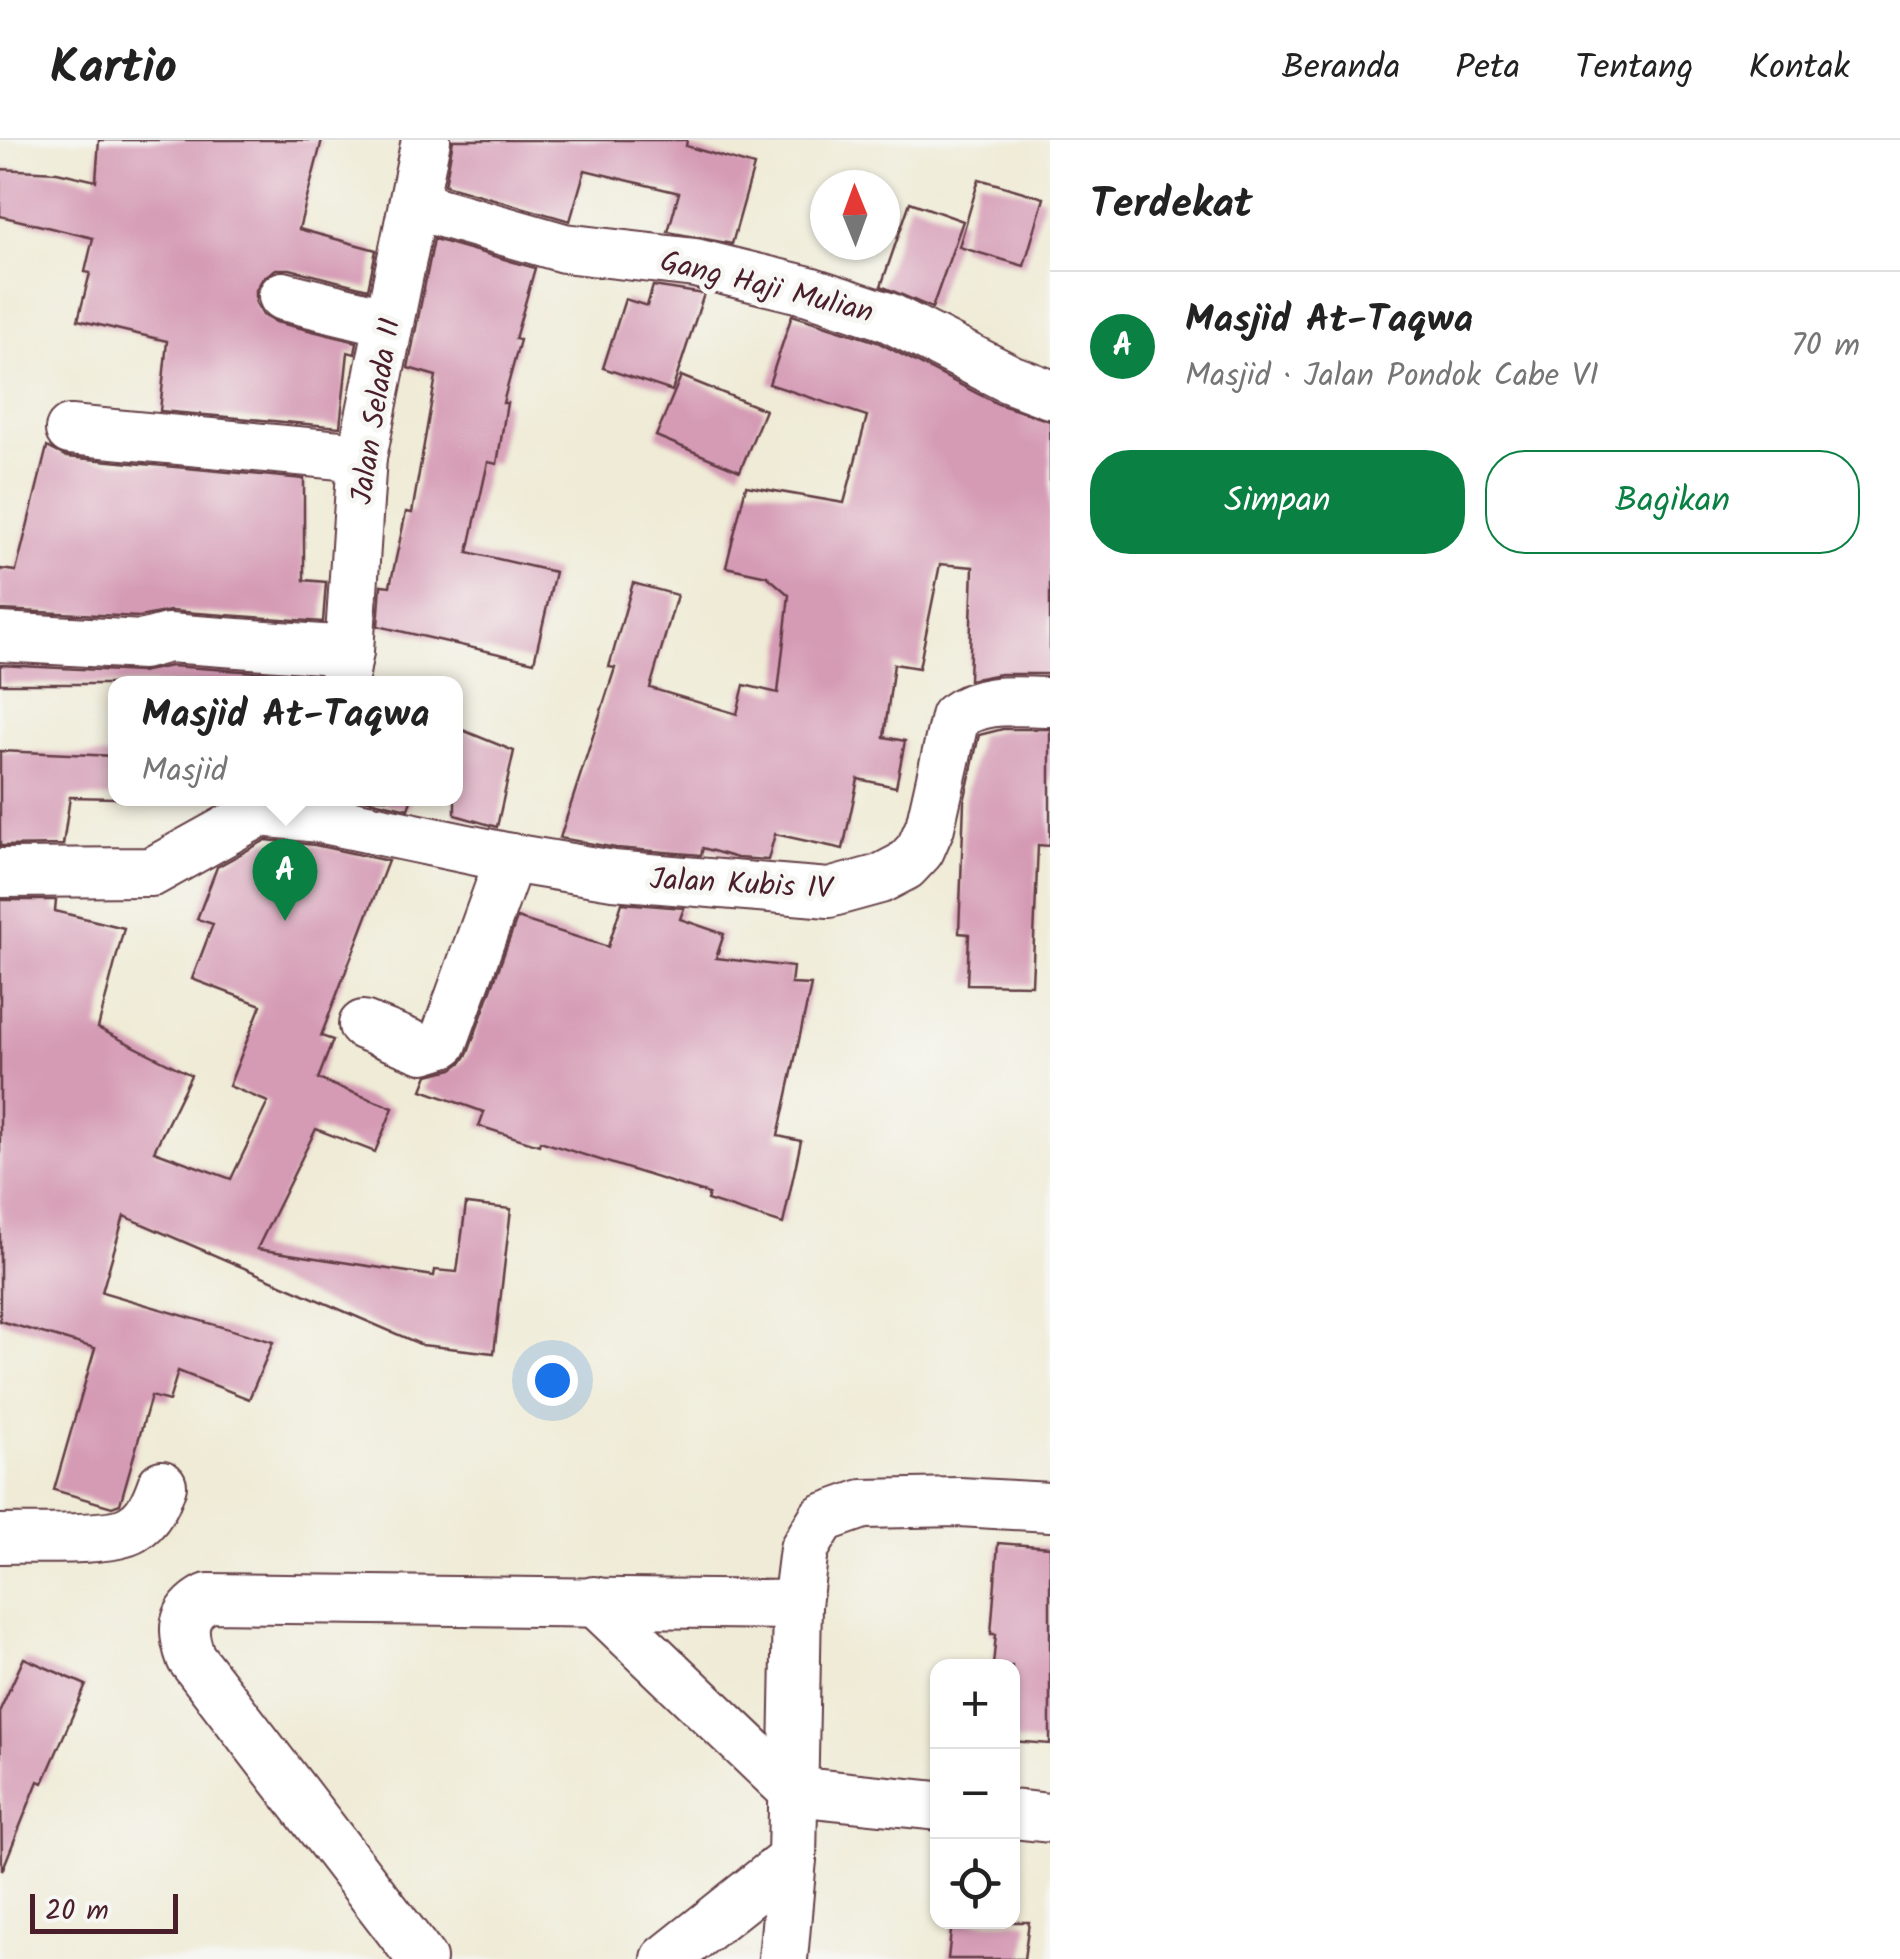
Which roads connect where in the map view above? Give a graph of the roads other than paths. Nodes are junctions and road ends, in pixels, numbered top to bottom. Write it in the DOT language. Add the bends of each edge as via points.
graph roads {
  1 [pos="426,140"];
  2 [pos="414,205"];
  3 [pos="283,296"];
  4 [pos="389,322"];
  5 [pos="1050,394"];
  6 [pos="70,430"];
  7 [pos="362,457"];
  8 [pos="0,637"];
  9 [pos="346,667"];
  10 [pos="1050,702"];
  11 [pos="320,808"];
  12 [pos="510,858"];
  13 [pos="0,873"];
  14 [pos="363,1025"];
  15 [pos="162,1485"];
  16 [pos="1050,1507"];
  17 [pos="0,1539"];
  18 [pos="594,1601"];
  19 [pos="796,1605"];
  20 [pos="793,1790"];
  21 [pos="930,1805"];
  22 [pos="1020,1815"];
  23 [pos="1050,1818"];
  24 [pos="792,1859"];
  25 [pos="422,1959"];
  26 [pos="666,1959"];
  27 [pos="782,1959"];
  1 -- 2 [label="street, Jalan Selada II"];
  2 -- 4 [label="street, Jalan Selada II"];
  2 -- 5 [label="street, Gang Haji Mulian" via="564,248 695,263 809,291 888,317"];
  3 -- 4 [label="street"];
  4 -- 7 [label="street, Jalan Selada II"];
  6 -- 7 [label="street"];
  7 -- 9 [label="street, Jalan Selada II"];
  8 -- 9 [label="street" via="142,645 168,638"];
  10 -- 12 [label="street, Jalan Kubis IV" via="990,702 955,716 920,850 904,866 854,888 801,893"];
  11 -- 12 [label="street, Jalan Kubis IV"];
  11 -- 13 [label="street, Jalan Kubis IV" via="260,812 152,872"];
  12 -- 14 [label="street" via="443,1043 422,1048"];
  15 -- 17 [label="street" via="154,1508 131,1530"];
  16 -- 19 [label="street" via="863,1504 822,1518 804,1549"];
  18 -- 19 [label="street"];
  18 -- 20 [label="street"];
  18 -- 25 [label="street" via="208,1598 186,1616 183,1636 191,1658"];
  19 -- 20 [label="street"];
  20 -- 21 [label="street"];
  20 -- 24 [label="street"];
  22 -- 23 [label="street"];
  24 -- 26 [label="street"];
  24 -- 27 [label="street"];
}
